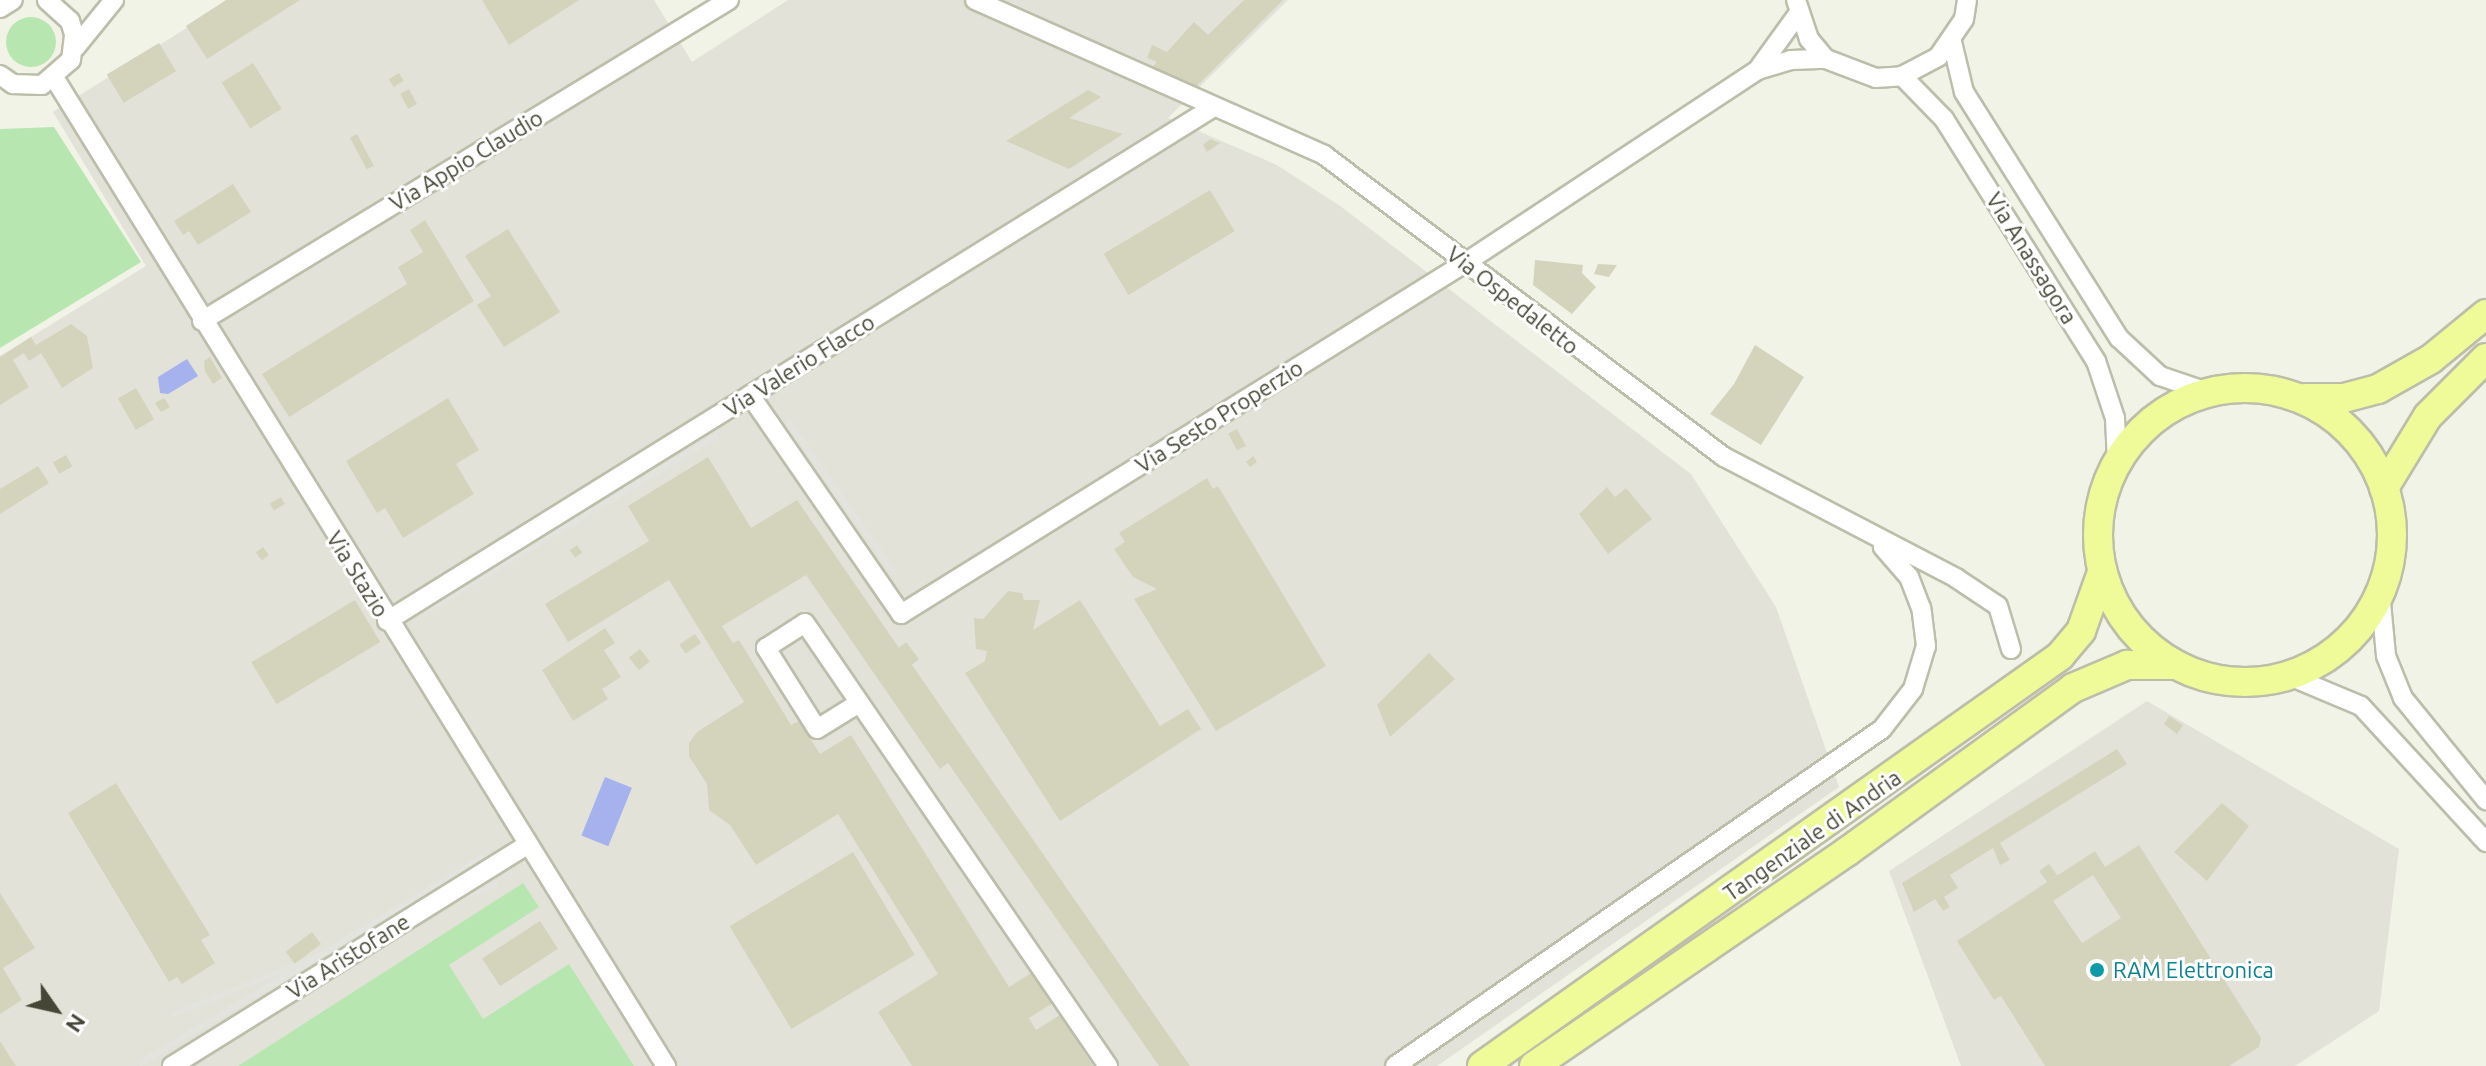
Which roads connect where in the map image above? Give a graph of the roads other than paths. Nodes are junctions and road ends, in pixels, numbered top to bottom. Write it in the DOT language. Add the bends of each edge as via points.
graph roads {
  1 [pos="51,0"];
  2 [pos="114,0"];
  3 [pos="729,0"];
  4 [pos="975,0"];
  5 [pos="1967,0"];
  6 [pos="1797,7"];
  7 [pos="1952,42"];
  8 [pos="75,48"];
  9 [pos="1826,59"];
  10 [pos="1758,70"];
  11 [pos="1902,76"];
  12 [pos="55,79"];
  13 [pos="4,82"];
  14 [pos="1212,108"];
  15 [pos="1465,263"];
  16 [pos="2486,314"];
  17 [pos="202,321"];
  18 [pos="2486,358"];
  19 [pos="2207,392"];
  20 [pos="750,395"];
  21 [pos="2299,397"];
  22 [pos="2117,462"];
  23 [pos="2384,488"];
  24 [pos="1879,542"];
  25 [pos="2102,572"];
  26 [pos="2380,592"];
  27 [pos="387,621"];
  28 [pos="2011,649"];
  29 [pos="2176,665"];
  30 [pos="2287,675"];
  31 [pos="859,703"];
  32 [pos="2486,800"];
  33 [pos="2486,842"];
  34 [pos="525,846"];
  35 [pos="172,1066"];
  36 [pos="666,1066"];
  37 [pos="1108,1066"];
  38 [pos="1395,1066"];
  39 [pos="1482,1066"];
  40 [pos="1534,1066"];
  1 -- 8 [label="street" via="70,21"];
  2 -- 8 [label="street"];
  3 -- 17 [label="street, Via Appio Claudio"];
  4 -- 14 [label="street, Via Ospedaletto"];
  5 -- 7 [label="street"];
  6 -- 9 [label="street" via="1809,39"];
  6 -- 10 [label="street, Via Sesto Properzio"];
  7 -- 11 [label="street" via="1930,63"];
  7 -- 19 [label="street, Via Anassagora" via="1964,92 2119,338 2160,376"];
  8 -- 12 [label="street"];
  9 -- 10 [label="street, Via Sesto Properzio" via="1791,60"];
  9 -- 11 [label="street" via="1876,78"];
  10 -- 15 [label="street, Via Sesto Properzio"];
  11 -- 22 [label="street, Via Anassagora" via="1944,119 2096,361 2115,418"];
  12 -- 13 [label="street" via="42,85"];
  12 -- 17 [label="street, Via Stazio"];
  14 -- 15 [label="street, Via Ospedaletto" via="1324,155"];
  14 -- 20 [label="street, Via Valerio Flacco"];
  15 -- 20 [label="street, Via Sesto Properzio" via="901,614"];
  15 -- 24 [label="street, Via Ospedaletto" via="1724,457"];
  16 -- 21 [label="main road, Tangenziale di Andria" via="2431,359 2378,389 2344,398"];
  17 -- 27 [label="street, Via Stazio"];
  18 -- 23 [label="main road" via="2440,400"];
  19 -- 21 [label="main road, Tangenziale di Andria" via="2238,387"];
  19 -- 22 [label="main road, Tangenziale di Andria" via="2155,418"];
  20 -- 27 [label="street, Via Valerio Flacco"];
  21 -- 23 [label="main road, Tangenziale di Andria" via="2352,433"];
  22 -- 25 [label="main road, Tangenziale di Andria" via="2102,497"];
  23 -- 26 [label="main road, Tangenziale di Andria" via="2391,522 2390,558"];
  24 -- 28 [label="street, Via Ospedaletto" via="1956,578 1998,606"];
  24 -- 38 [label="street" via="1909,577 1921,608 1926,646 1913,689 1882,729"];
  25 -- 29 [label="main road, Tangenziale di Andria" via="2129,626"];
  25 -- 39 [label="main road, Tangenziale di Andria" via="2085,623 2060,656"];
  26 -- 30 [label="main road, Tangenziale di Andria" via="2343,644"];
  26 -- 32 [label="street" via="2386,656 2403,698"];
  27 -- 34 [label="street, Via Stazio"];
  29 -- 30 [label="main road, Tangenziale di Andria" via="2230,681"];
  29 -- 40 [label="main road, Tangenziale di Andria" via="2127,665 2073,688 1848,851"];
  30 -- 33 [label="street" via="2361,706"];
  31 -- 31 [label="street" via="805,623 766,648 817,729"];
  31 -- 37 [label="street"];
  34 -- 35 [label="street, Via Aristofane"];
  34 -- 36 [label="street, Via Stazio"];
}
